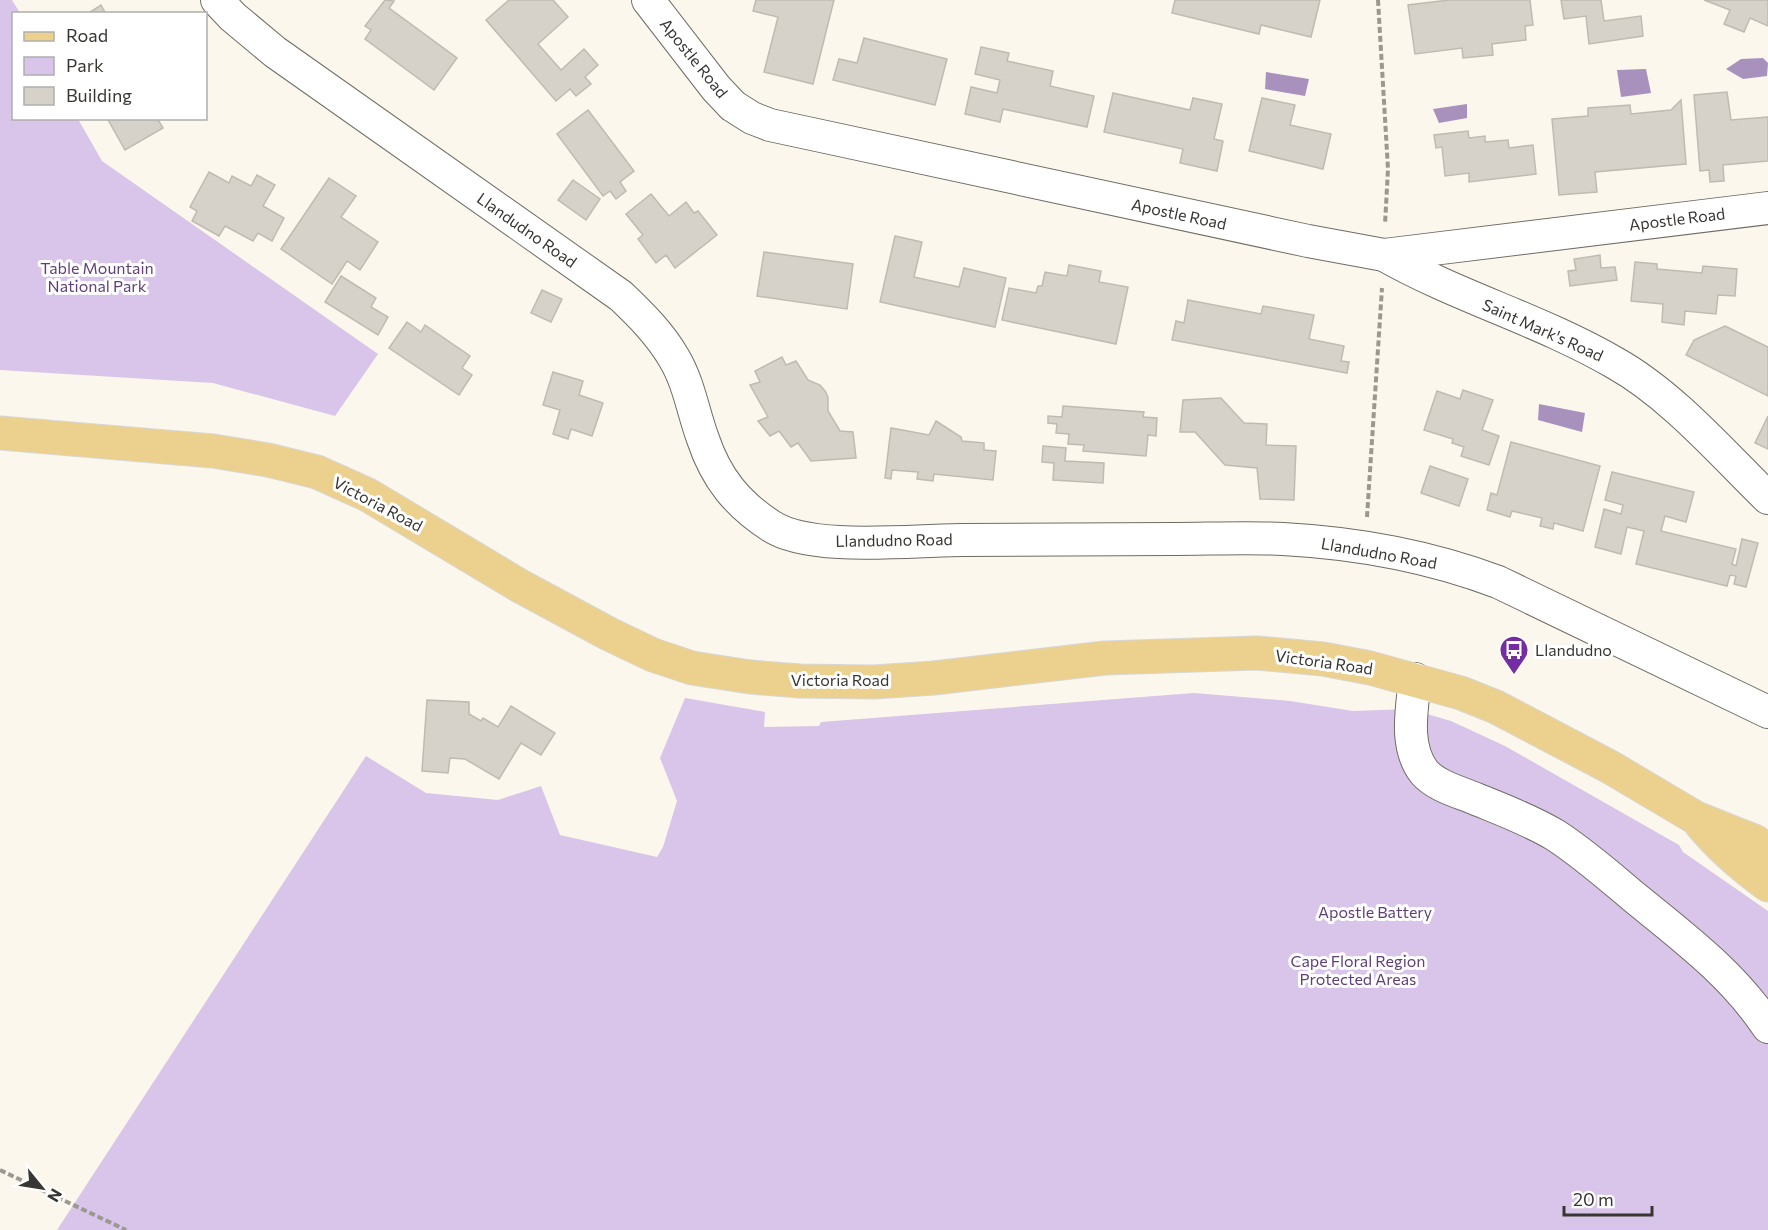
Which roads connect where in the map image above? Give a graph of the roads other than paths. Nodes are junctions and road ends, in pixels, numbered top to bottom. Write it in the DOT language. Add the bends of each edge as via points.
graph roads {
  1 [pos="217,0"];
  2 [pos="648,0"];
  3 [pos="1768,208"];
  4 [pos="1384,255"];
  5 [pos="0,433"];
  6 [pos="1768,498"];
  7 [pos="1415,679"];
  8 [pos="1768,712"];
  9 [pos="1696,819"];
  10 [pos="1768,850"];
  11 [pos="1768,885"];
  12 [pos="1768,1027"];
  1 -- 8 [label="street, Llandudno Road" via="275,52 621,296 660,336 675,359 704,441 727,488 773,527 834,542 1282,539 1389,551 1458,567 1497,582"];
  2 -- 4 [label="street, Apostle Road" via="733,106 770,125"];
  3 -- 4 [label="street, Apostle Road"];
  4 -- 6 [label="street, Saint Mark's Road" via="1429,280 1571,339 1617,364 1658,391"];
  5 -- 7 [label="main road, Victoria Road" via="213,451 317,472 368,495 609,634 692,668 800,681 874,682 1105,658 1257,653 1323,659"];
  7 -- 9 [label="main road, Victoria Road" via="1496,707 1553,735"];
  7 -- 12 [label="street" via="1410,727 1418,762 1425,773 1447,787 1525,819 1595,865 1700,951 1742,992"];
  9 -- 10 [label="main road, Victoria Road"];
  9 -- 11 [label="main road, Victoria Road" via="1719,845"];
}
